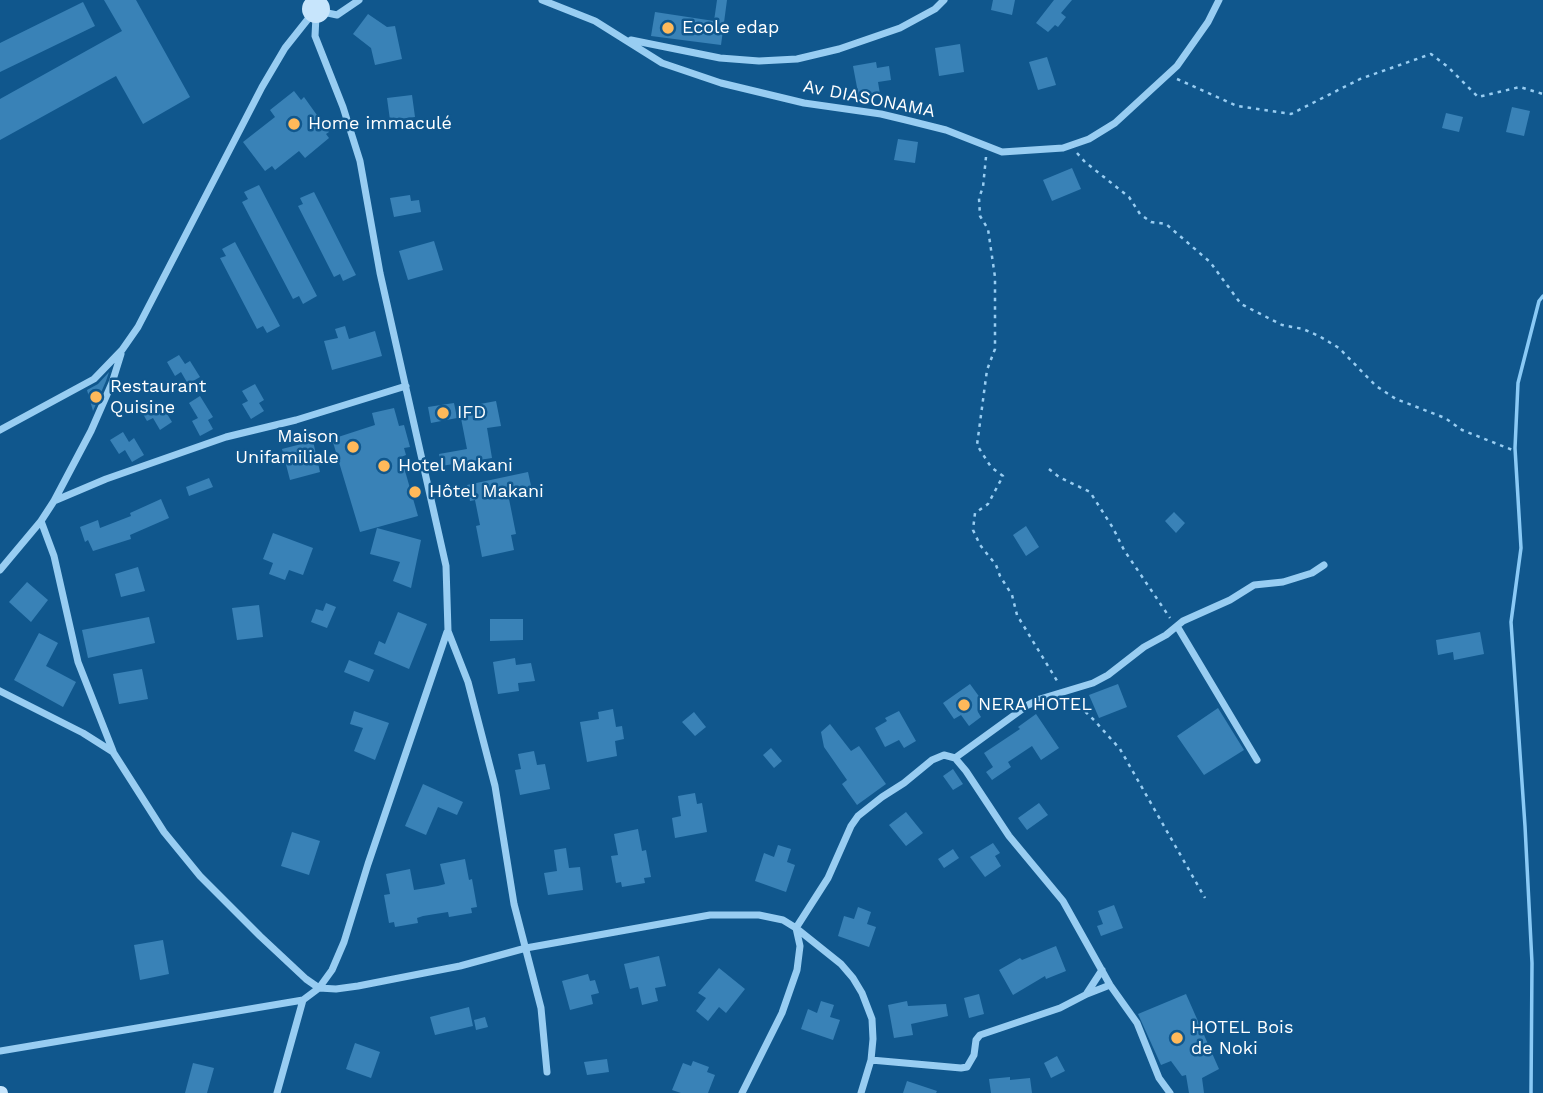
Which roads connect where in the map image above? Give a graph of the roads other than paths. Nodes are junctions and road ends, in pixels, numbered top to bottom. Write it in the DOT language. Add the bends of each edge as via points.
graph roads {
  1 [pos="359,0"];
  2 [pos="542,0"];
  3 [pos="944,0"];
  4 [pos="1219,0"];
  5 [pos="317,7"];
  6 [pos="626,39"];
  7 [pos="122,351"];
  8 [pos="406,386"];
  9 [pos="0,430"];
  10 [pos="54,501"];
  11 [pos="41,522"];
  12 [pos="1324,565"];
  13 [pos="0,570"];
  14 [pos="1177,626"];
  15 [pos="448,631"];
  16 [pos="0,691"];
  17 [pos="113,752"];
  18 [pos="955,758"];
  19 [pos="1258,760"];
  20 [pos="796,928"];
  21 [pos="526,948"];
  22 [pos="1102,970"];
  23 [pos="1110,985"];
  24 [pos="319,988"];
  25 [pos="1087,994"];
  26 [pos="303,1000"];
  27 [pos="0,1051"];
  28 [pos="871,1060"];
  29 [pos="547,1072"];
  30 [pos="276,1093"];
  31 [pos="742,1093"];
  32 [pos="861,1093"];
  33 [pos="1170,1093"];
  1 -- 5 [label="street" via="337,15"];
  2 -- 6 [label="street, Av DIASONAMA"];
  3 -- 6 [label="street" via="900,28 797,59 720,58"];
  4 -- 6 [label="street, Av DIASONAMA" via="1186,55 1115,123 1089,139 1035,152 1002,152 946,130 881,114 804,103 721,83 662,63"];
  5 -- 7 [label="street" via="262,87"];
  5 -- 8 [label="street" via="315,36 360,161"];
  7 -- 9 [label="street" via="94,379"];
  7 -- 10 [label="street" via="91,431"];
  8 -- 10 [label="street" via="226,438"];
  8 -- 15 [label="street" via="446,566"];
  10 -- 11 [label="street"];
  11 -- 13 [label="street"];
  11 -- 17 [label="street" via="54,556 78,662"];
  12 -- 14 [label="street" via="1283,582 1254,585"];
  14 -- 18 [label="street" via="1108,676 1021,709"];
  14 -- 19 [label="street"];
  15 -- 21 [label="street" via="482,732"];
  15 -- 24 [label="street" via="344,942"];
  16 -- 17 [label="street"];
  17 -- 24 [label="street" via="164,831 200,876"];
  18 -- 20 [label="street" via="944,755 932,760 858,816 828,878"];
  18 -- 22 [label="street" via="1009,836 1063,901"];
  20 -- 21 [label="street" via="759,915 710,915"];
  20 -- 28 [label="street" via="841,964 862,993 872,1019"];
  20 -- 31 [label="street" via="800,946 797,970 782,1013"];
  21 -- 24 [label="street" via="395,979"];
  21 -- 29 [label="street" via="541,1007"];
  22 -- 23 [label="street"];
  22 -- 25 [label="street"];
  23 -- 25 [label="street"];
  23 -- 33 [label="street" via="1137,1023 1159,1078"];
  24 -- 26 [label="street"];
  25 -- 28 [label="street" via="980,1035 967,1067"];
  26 -- 27 [label="street"];
  26 -- 30 [label="street"];
  28 -- 32 [label="street"];
}
